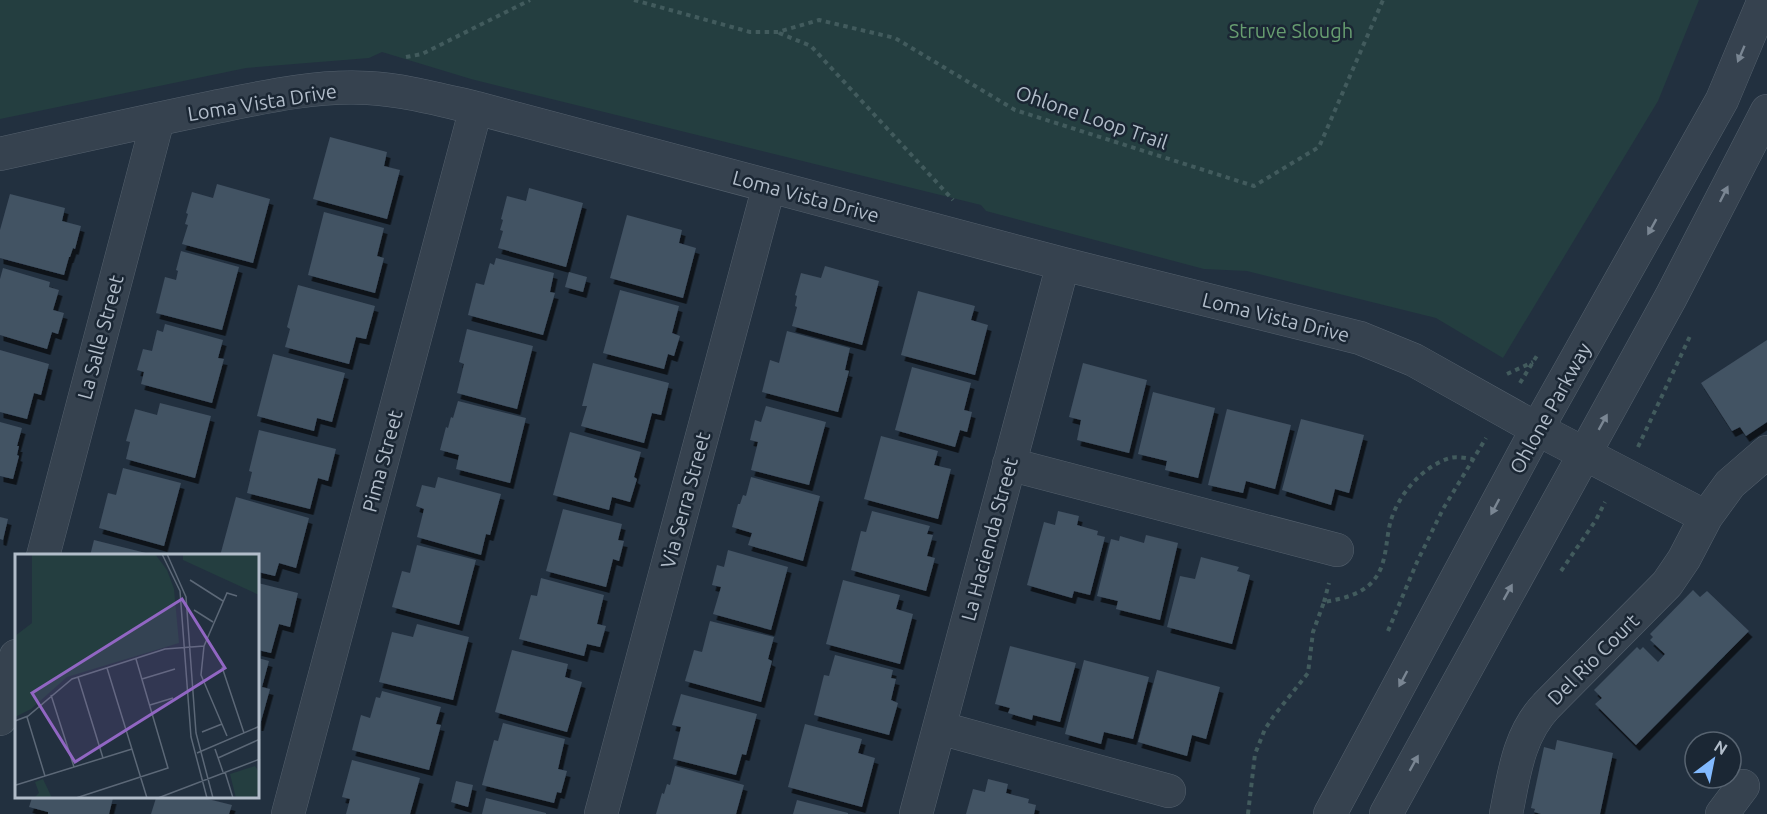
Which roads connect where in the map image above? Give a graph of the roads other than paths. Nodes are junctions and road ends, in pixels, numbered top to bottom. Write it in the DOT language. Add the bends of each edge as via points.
graph roads {
  1 [pos="1764,0"];
  2 [pos="476,108"];
  3 [pos="1767,111"];
  4 [pos="158,119"];
  5 [pos="0,153"];
  6 [pos="770,186"];
  7 [pos="1063,264"];
  8 [pos="1537,429"];
  9 [pos="1767,452"];
  10 [pos="1585,454"];
  11 [pos="1009,464"];
  12 [pos="1706,517"];
  13 [pos="1337,550"];
  14 [pos="44,554"];
  15 [pos="15,660"];
  16 [pos="0,719"];
  17 [pos="940,728"];
  18 [pos="1740,790"];
  19 [pos="1169,791"];
  20 [pos="288,814"];
  21 [pos="601,814"];
  22 [pos="916,814"];
  23 [pos="1330,814"];
  24 [pos="1386,814"];
  25 [pos="1506,814"];
  26 [pos="1722,814"];
  1 -- 8 [label="street, Ohlone Parkway, one-way" via="1722,100"];
  2 -- 4 [label="street, Loma Vista Drive" via="367,88 262,98"];
  2 -- 6 [label="street, Loma Vista Drive"];
  2 -- 20 [label="street, Pima Street"];
  10 -- 3 [label="street, one-way"];
  4 -- 5 [label="street, Loma Vista Drive"];
  4 -- 14 [label="street, La Salle Street"];
  6 -- 7 [label="street, Loma Vista Drive"];
  6 -- 21 [label="street, Via Serra Street"];
  7 -- 8 [label="street, Loma Vista Drive" via="1360,338 1414,360"];
  7 -- 11 [label="street, La Hacienda Street"];
  8 -- 10 [label="street, Loma Vista Drive"];
  8 -- 23 [label="street, Ohlone Parkway, one-way"];
  9 -- 12 [label="street, Del Rio Court" via="1730,484"];
  10 -- 12 [label="street, Loma Vista Drive"];
  24 -- 10 [label="street, one-way"];
  11 -- 13 [label="street"];
  11 -- 17 [label="street, La Hacienda Street"];
  12 -- 25 [label="street, Del Rio Court" via="1667,584 1537,716 1524,739"];
  15 -- 16 [label="street"];
  17 -- 19 [label="street"];
  17 -- 22 [label="street, La Hacienda Street"];
  18 -- 26 [label="street"];
}
